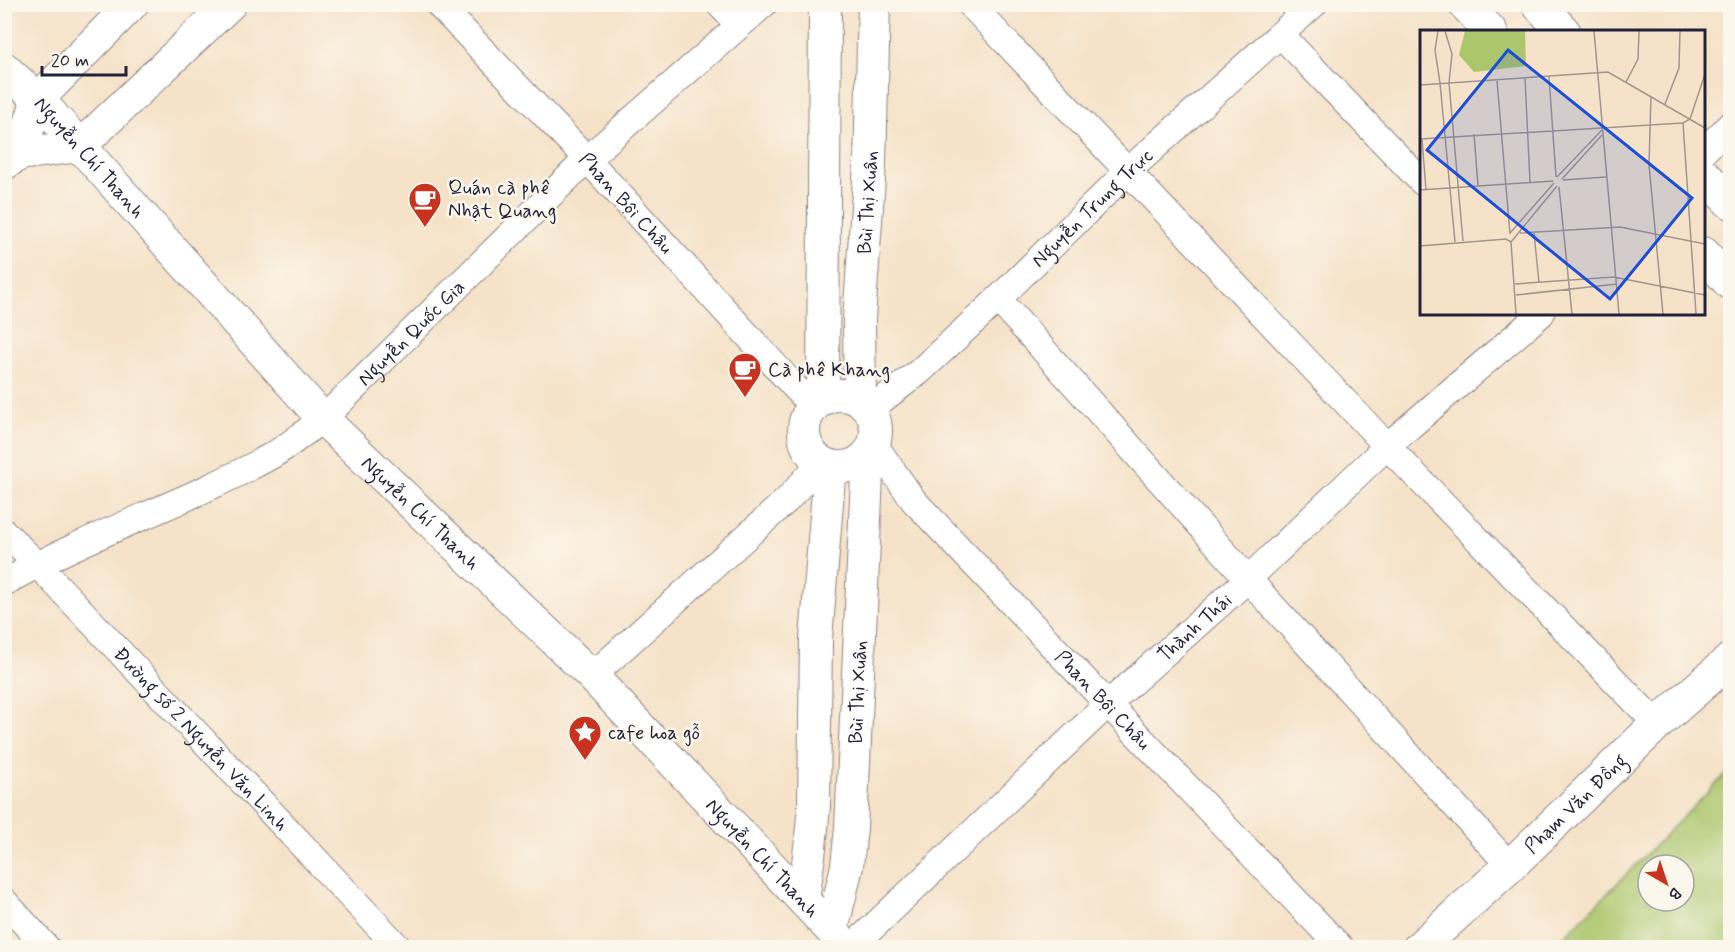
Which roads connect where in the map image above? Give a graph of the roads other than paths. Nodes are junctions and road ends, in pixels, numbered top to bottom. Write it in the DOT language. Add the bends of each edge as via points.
graph roads {
  1 [pos="132,4"];
  2 [pos="230,4"];
  3 [pos="438,4"];
  4 [pos="719,4"];
  5 [pos="764,4"];
  6 [pos="825,4"];
  7 [pos="874,4"];
  8 [pos="970,4"];
  9 [pos="1314,4"];
  10 [pos="1465,4"];
  11 [pos="1538,4"];
  12 [pos="739,25"];
  13 [pos="1489,30"];
  14 [pos="1562,30"];
  15 [pos="1281,35"];
  16 [pos="4,68"];
  17 [pos="38,99"];
  18 [pos="1731,126"];
  19 [pos="80,146"];
  20 [pos="1705,150"];
  21 [pos="12,159"];
  22 [pos="587,159"];
  23 [pos="1128,171"];
  24 [pos="1705,176"];
  25 [pos="1420,180"];
  26 [pos="1731,202"];
  27 [pos="1705,255"];
  28 [pos="1731,283"];
  29 [pos="998,299"];
  30 [pos="1540,315"];
  31 [pos="818,402"];
  32 [pos="865,405"];
  33 [pos="323,418"];
  34 [pos="1387,446"];
  35 [pos="871,449"];
  36 [pos="826,464"];
  37 [pos="4,532"];
  38 [pos="37,564"];
  39 [pos="1248,579"];
  40 [pos="4,583"];
  41 [pos="1731,660"];
  42 [pos="592,676"];
  43 [pos="1109,704"];
  44 [pos="1657,724"];
  45 [pos="1510,866"];
  46 [pos="803,900"];
  47 [pos="4,901"];
  48 [pos="843,942"];
  49 [pos="47,948"];
  50 [pos="399,948"];
  51 [pos="1341,948"];
  52 [pos="1419,948"];
  1 -- 17 [label="street"];
  2 -- 19 [label="street"];
  3 -- 22 [label="street, Phan Bội Châu"];
  4 -- 12 [label="street"];
  5 -- 12 [label="street, Nguyễn Quốc Gia"];
  6 -- 31 [label="street, Bùi Thị Xuân"];
  7 -- 32 [label="street, Bùi Thị Xuân" via="870,165 859,319"];
  8 -- 23 [label="street"];
  9 -- 15 [label="street, Nguyễn Trung Trực"];
  10 -- 13 [label="main road"];
  11 -- 14 [label="main road"];
  12 -- 22 [label="street, Nguyễn Quốc Gia"];
  15 -- 23 [label="street, Nguyễn Trung Trực"];
  15 -- 25 [label="street"];
  16 -- 17 [label="street, Nguyễn Chí Thanh"];
  17 -- 19 [label="street, Nguyễn Chí Thanh"];
  17 -- 21 [label="street"];
  18 -- 20 [label="street"];
  19 -- 21 [label="street"];
  19 -- 33 [label="street, Nguyễn Chí Thanh"];
  22 -- 31 [label="street, Phan Bội Châu"];
  22 -- 33 [label="street, Nguyễn Quốc Gia"];
  23 -- 29 [label="street, Nguyễn Trung Trực"];
  23 -- 34 [label="street"];
  24 -- 26 [label="main road"];
  27 -- 28 [label="main road"];
  29 -- 32 [label="street, Nguyễn Trung Trực" via="919,372"];
  29 -- 39 [label="street"];
  30 -- 34 [label="street, Thành Thái"];
  31 -- 32 [label="street" via="836,394 848,394"];
  31 -- 36 [label="street" via="805,420 803,436 809,451"];
  32 -- 35 [label="street" via="877,427"];
  33 -- 38 [label="street, Nguyễn Quốc Gia" via="273,455 237,474"];
  33 -- 42 [label="street, Nguyễn Chí Thanh"];
  34 -- 39 [label="street, Thành Thái"];
  34 -- 44 [label="street"];
  35 -- 36 [label="street" via="858,463 844,467"];
  35 -- 43 [label="street, Phan Bội Châu" via="914,501"];
  35 -- 48 [label="street, Bùi Thị Xuân"];
  36 -- 42 [label="street"];
  36 -- 46 [label="street, Bùi Thị Xuân" via="816,639 814,806"];
  37 -- 38 [label="street, Đường số 2 Nguyễn Văn Linh"];
  38 -- 40 [label="street, Nguyễn Quốc Gia"];
  38 -- 50 [label="street, Đường số 2 Nguyễn Văn Linh"];
  39 -- 43 [label="street, Thành Thái"];
  39 -- 45 [label="street"];
  41 -- 44 [label="main road, Phạm Văn Đồng"];
  42 -- 46 [label="street, Nguyễn Chí Thanh"];
  43 -- 48 [label="street, Thành Thái"];
  43 -- 51 [label="street, Phan Bội Châu"];
  44 -- 45 [label="main road, Phạm Văn Đồng"];
  45 -- 52 [label="main road, Phạm Văn Đồng"];
  46 -- 48 [label="street, Nguyễn Chí Thanh"];
  47 -- 49 [label="street"];
}
